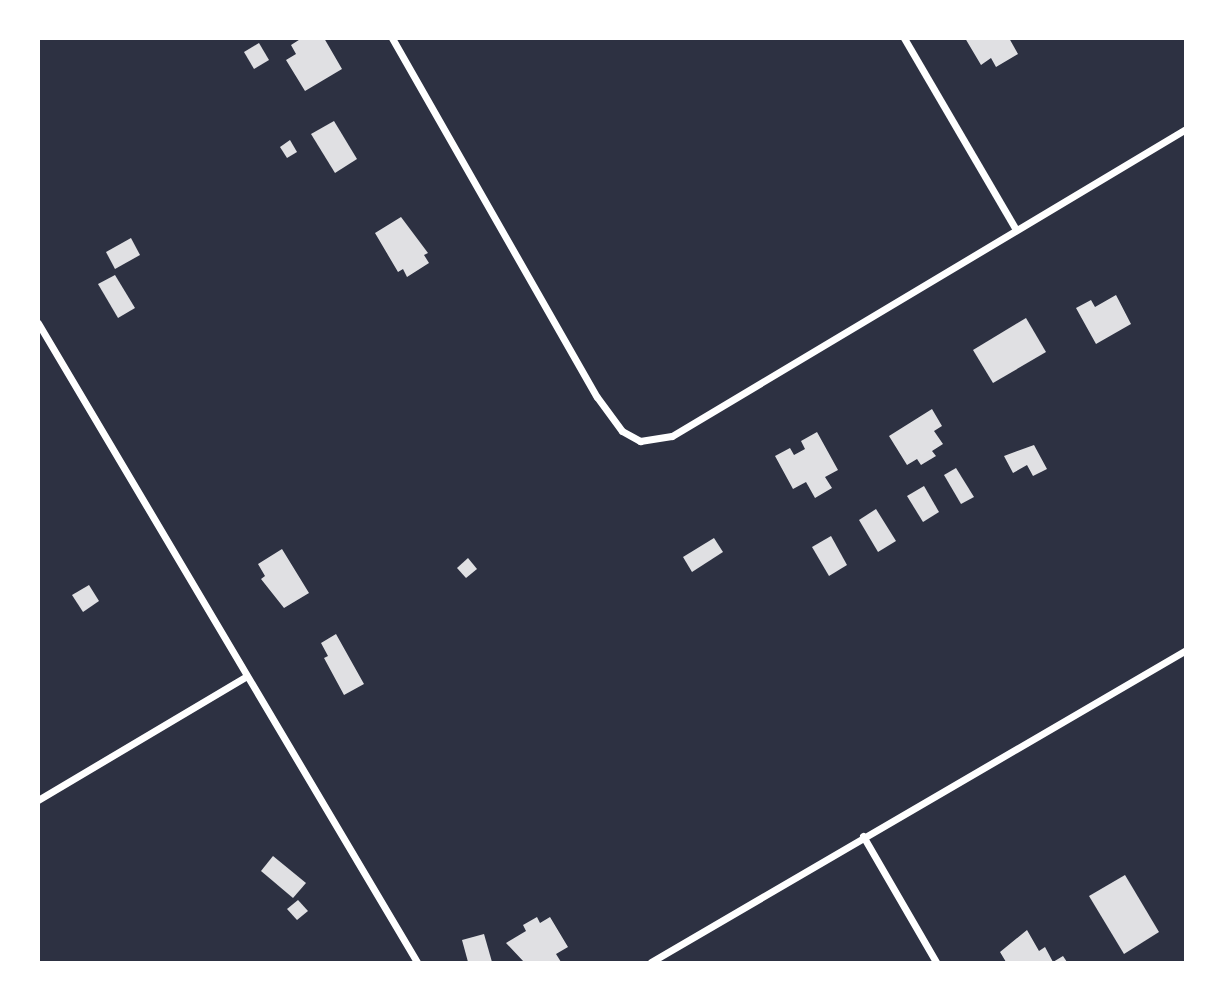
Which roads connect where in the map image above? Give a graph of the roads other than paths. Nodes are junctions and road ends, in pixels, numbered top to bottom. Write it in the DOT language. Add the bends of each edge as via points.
graph roads {
  1 [pos="392,38"];
  2 [pos="904,38"];
  3 [pos="1185,129"];
  4 [pos="1015,228"];
  5 [pos="38,323"];
  6 [pos="1185,650"];
  7 [pos="245,677"];
  8 [pos="38,800"];
  9 [pos="863,836"];
  10 [pos="417,962"];
  11 [pos="651,962"];
  12 [pos="936,962"];
  1 -- 4 [label="street" via="597,397 622,431 640,441 672,436"];
  2 -- 4 [label="street"];
  3 -- 4 [label="street"];
  5 -- 7 [label="street"];
  6 -- 9 [label="street"];
  7 -- 8 [label="street"];
  7 -- 10 [label="street"];
  9 -- 11 [label="street"];
  9 -- 12 [label="street"];
}
